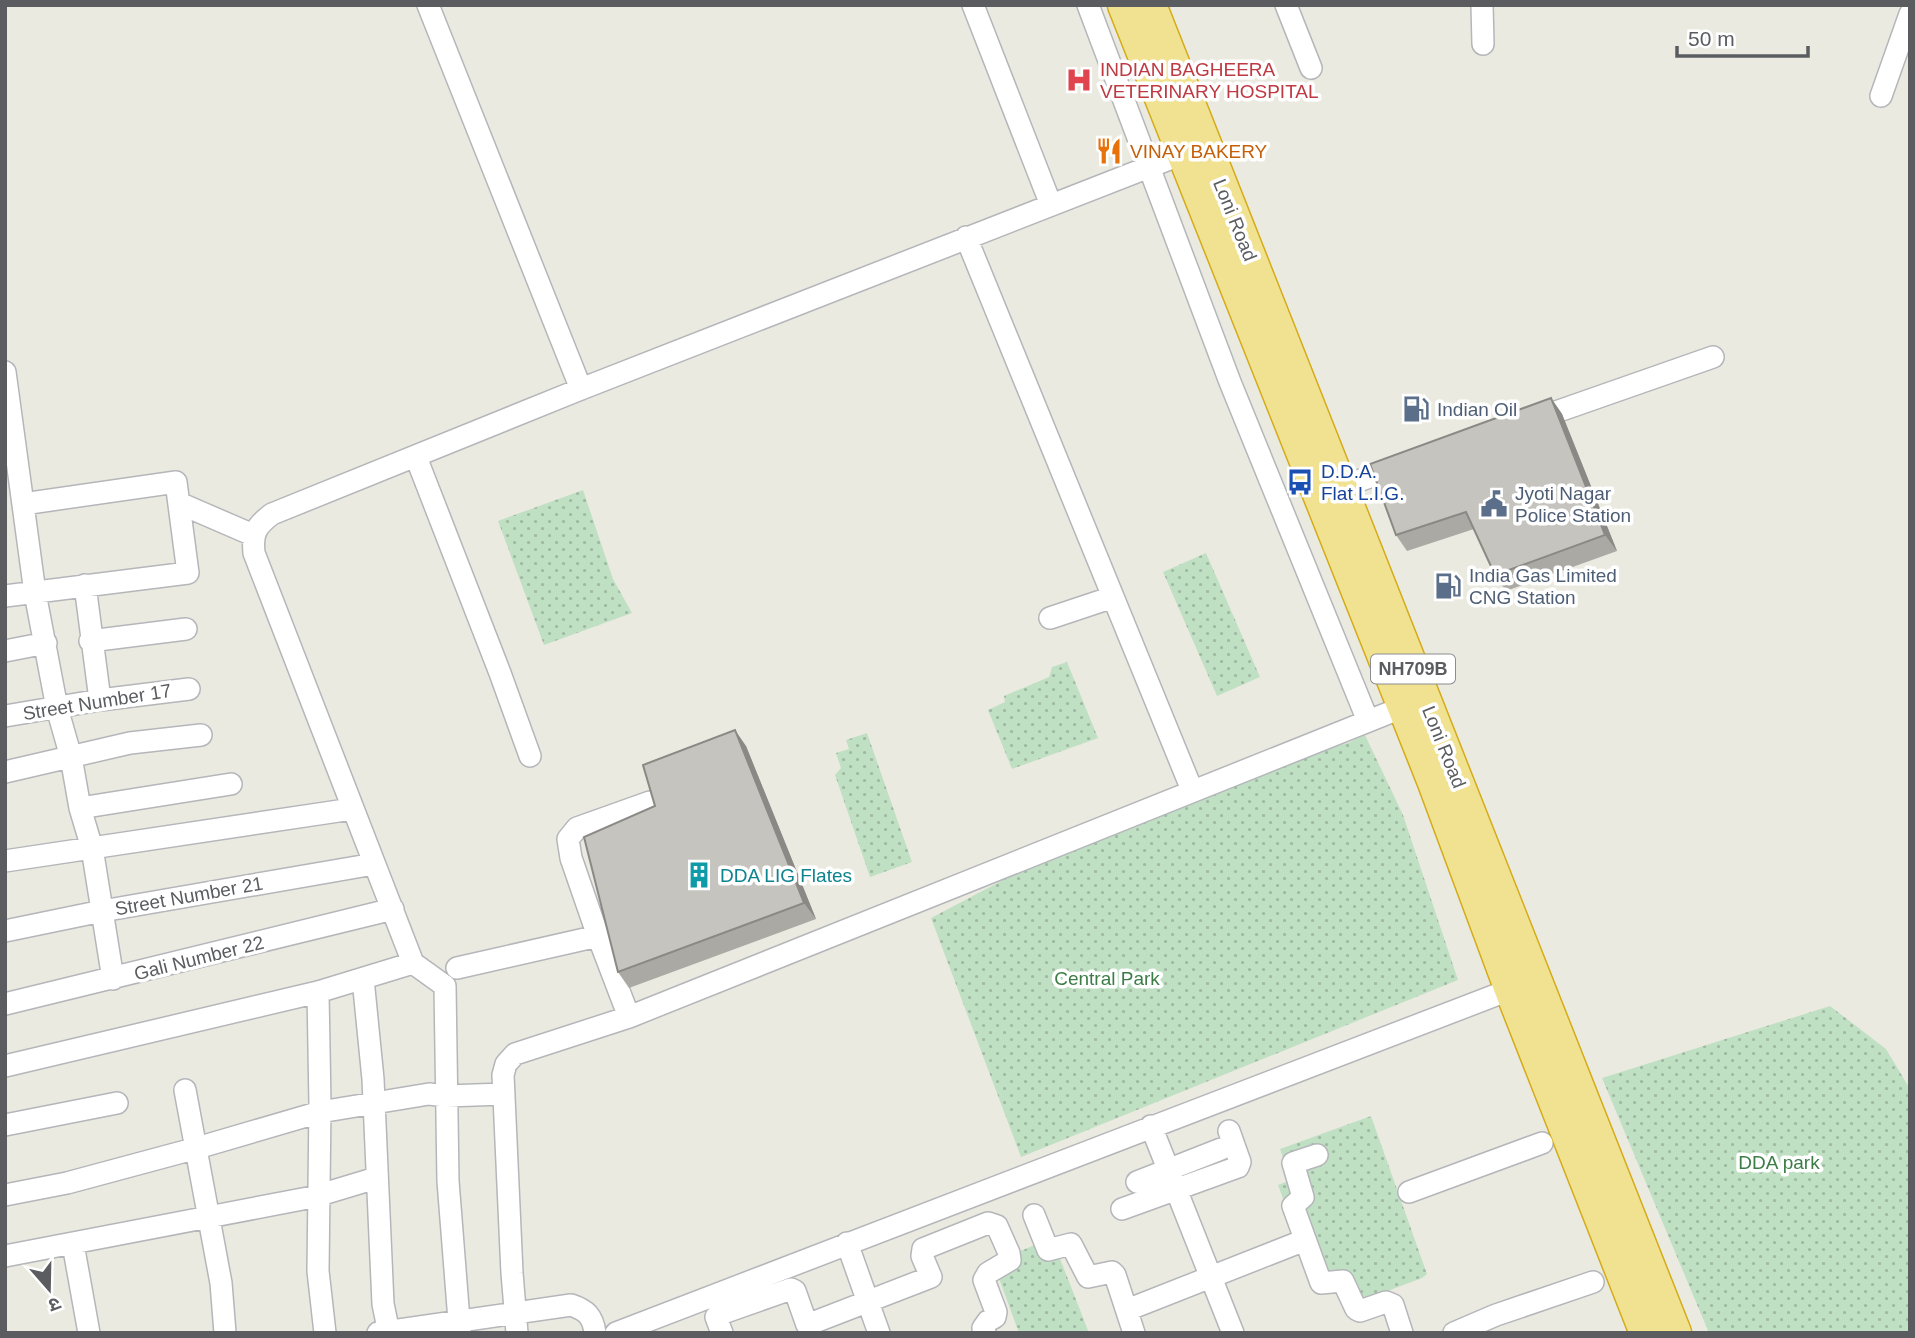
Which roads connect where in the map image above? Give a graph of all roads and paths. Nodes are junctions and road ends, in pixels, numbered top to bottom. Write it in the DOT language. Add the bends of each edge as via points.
graph roads {
  1 [pos="428,5"];
  2 [pos="973,5"];
  3 [pos="1088,5"];
  4 [pos="1124,5"];
  5 [pos="1150,5"];
  6 [pos="1286,5"];
  7 [pos="1482,5"];
  8 [pos="1910,15"];
  9 [pos="1483,44"];
  10 [pos="1311,68"];
  11 [pos="1881,96"];
  12 [pos="1194,149"];
  13 [pos="1149,166"];
  14 [pos="1051,205"];
  15 [pos="966,237"];
  16 [pos="1713,357"];
  17 [pos="5,372"];
  18 [pos="581,389"];
  19 [pos="1508,429"];
  20 [pos="416,457"];
  21 [pos="1418,460"];
  22 [pos="11,463"];
  23 [pos="1341,487"];
  24 [pos="179,503"];
  25 [pos="23,504"];
  26 [pos="253,535"];
  27 [pos="85,585"];
  28 [pos="35,593"];
  29 [pos="5,596"];
  30 [pos="1113,597"];
  31 [pos="1050,618"];
  32 [pos="186,629"];
  33 [pos="90,641"];
  34 [pos="46,643"];
  35 [pos="5,651"];
  36 [pos="189,688"];
  37 [pos="100,699"];
  38 [pos="1414,703"];
  39 [pos="57,708"];
  40 [pos="5,716"];
  41 [pos="1368,721"];
  42 [pos="201,735"];
  43 [pos="530,756"];
  44 [pos="71,757"];
  45 [pos="5,772"];
  46 [pos="232,784"];
  47 [pos="1192,790"];
  48 [pos="650,802"];
  49 [pos="80,808"];
  50 [pos="352,810"];
  51 [pos="92,848"];
  52 [pos="5,861"];
  53 [pos="374,864"];
  54 [pos="393,909"];
  55 [pos="102,911"];
  56 [pos="5,930"];
  57 [pos="598,936"];
  58 [pos="412,963"];
  59 [pos="457,968"];
  60 [pos="113,979"];
  61 [pos="363,979"];
  62 [pos="1523,984"];
  63 [pos="318,992"];
  64 [pos="5,1004"];
  65 [pos="629,1017"];
  66 [pos="5,1066"];
  67 [pos="185,1090"];
  68 [pos="504,1094"];
  69 [pos="446,1096"];
  70 [pos="373,1102"];
  71 [pos="117,1103"];
  72 [pos="320,1112"];
  73 [pos="5,1125"];
  74 [pos="1151,1126"];
  75 [pos="1225,1140"];
  76 [pos="1542,1143"];
  77 [pos="197,1148"];
  78 [pos="1317,1155"];
  79 [pos="376,1178"];
  80 [pos="1172,1179"];
  81 [pos="1137,1182"];
  82 [pos="1409,1192"];
  83 [pos="5,1195"];
  84 [pos="319,1195"];
  85 [pos="1122,1209"];
  86 [pos="209,1215"];
  87 [pos="1034,1215"];
  88 [pos="1305,1240"];
  89 [pos="847,1243"];
  90 [pos="73,1244"];
  91 [pos="5,1256"];
  92 [pos="1212,1278"];
  93 [pos="1593,1282"];
  94 [pos="868,1302"];
  95 [pos="1127,1310"];
  96 [pos="516,1323"];
  97 [pos="460,1326"];
  98 [pos="385,1332"];
  99 [pos="89,1333"];
  100 [pos="225,1333"];
  101 [pos="325,1333"];
  102 [pos="595,1333"];
  103 [pos="616,1333"];
  104 [pos="722,1333"];
  105 [pos="879,1333"];
  106 [pos="985,1333"];
  107 [pos="1134,1333"];
  108 [pos="1233,1333"];
  109 [pos="1402,1333"];
  110 [pos="1454,1333"];
  111 [pos="1646,1333"];
  112 [pos="1675,1333"];
  1 -- 18 [label="street"];
  2 -- 14 [label="street"];
  3 -- 13 [label="street"];
  4 -- 12 [label="highway, Loni Road / NH709B"];
  5 -- 12 [label="highway, Loni Road / NH709B"];
  6 -- 10 [label="street"];
  7 -- 9 [label="street"];
  8 -- 11 [label="street"];
  12 -- 13 [label="street"];
  12 -- 23 [label="highway, Loni Road / NH709B"];
  12 -- 38 [label="highway, Loni Road / NH709B"];
  13 -- 14 [label="street"];
  13 -- 41 [label="street" via="1230,382"];
  14 -- 15 [label="street"];
  15 -- 18 [label="street"];
  15 -- 30 [label="street"];
  16 -- 19 [label="street"];
  17 -- 22 [label="street"];
  18 -- 20 [label="street"];
  20 -- 26 [label="street" via="272,514 259,523"];
  20 -- 43 [label="street"];
  21 -- 23 [label="street"];
  22 -- 25 [label="street"];
  23 -- 38 [label="highway, Loni Road / NH709B"];
  24 -- 25 [label="street" via="176,482"];
  24 -- 26 [label="street"];
  24 -- 27 [label="street" via="188,573"];
  25 -- 28 [label="street"];
  26 -- 50 [label="street" via="254,553"];
  27 -- 28 [label="street"];
  27 -- 33 [label="street"];
  28 -- 29 [label="street"];
  28 -- 34 [label="street"];
  30 -- 31 [label="street"];
  30 -- 47 [label="street"];
  32 -- 33 [label="street"];
  33 -- 37 [label="street"];
  34 -- 35 [label="street"];
  34 -- 39 [label="street"];
  36 -- 37 [label="street, Street Number 17"];
  37 -- 39 [label="street, Street Number 17"];
  38 -- 41 [label="street"];
  38 -- 62 [label="highway, Loni Road / NH709B"];
  39 -- 40 [label="street, Street Number 17"];
  39 -- 44 [label="street"];
  41 -- 47 [label="street"];
  42 -- 44 [label="street"];
  44 -- 45 [label="street"];
  44 -- 49 [label="street"];
  46 -- 49 [label="street"];
  47 -- 65 [label="street"];
  48 -- 57 [label="street" via="577,828 568,839"];
  49 -- 51 [label="street"];
  50 -- 51 [label="street"];
  50 -- 53 [label="street"];
  51 -- 52 [label="street"];
  51 -- 55 [label="street"];
  53 -- 54 [label="street"];
  53 -- 55 [label="street, Street Number 21"];
  54 -- 58 [label="street"];
  54 -- 60 [label="street, Gali Number 22"];
  55 -- 56 [label="street, Street Number 21"];
  55 -- 60 [label="street"];
  57 -- 59 [label="street"];
  57 -- 65 [label="street"];
  58 -- 61 [label="street"];
  58 -- 69 [label="street" via="445,986"];
  60 -- 64 [label="street, Gali Number 22"];
  61 -- 63 [label="street"];
  61 -- 70 [label="street"];
  62 -- 74 [label="street"];
  62 -- 111 [label="highway, Loni Road / NH709B"];
  62 -- 112 [label="highway, Loni Road / NH709B"];
  63 -- 66 [label="street"];
  63 -- 72 [label="street"];
  65 -- 68 [label="street" via="515,1055 506,1064"];
  67 -- 77 [label="street"];
  68 -- 69 [label="street"];
  68 -- 96 [label="street"];
  69 -- 70 [label="street"];
  69 -- 97 [label="street"];
  70 -- 72 [label="street"];
  70 -- 79 [label="street"];
  71 -- 73 [label="street"];
  72 -- 77 [label="street"];
  72 -- 84 [label="street"];
  74 -- 80 [label="street"];
  74 -- 89 [label="street"];
  75 -- 80 [label="street" via="1240,1162 1238,1167"];
  76 -- 82 [label="street"];
  77 -- 83 [label="street"];
  77 -- 86 [label="street"];
  78 -- 88 [label="street" via="1293,1163 1303,1197 1293,1206"];
  79 -- 84 [label="street"];
  79 -- 98 [label="street"];
  80 -- 81 [label="street"];
  80 -- 85 [label="street"];
  80 -- 92 [label="street"];
  84 -- 86 [label="street"];
  84 -- 101 [label="street" via="318,1271"];
  86 -- 90 [label="street"];
  86 -- 100 [label="street"];
  87 -- 95 [label="street" via="1048,1250 1071,1244 1088,1277 1112,1272"];
  88 -- 92 [label="street"];
  88 -- 109 [label="street" via="1321,1283 1343,1281 1356,1310 1386,1302 1393,1306"];
  89 -- 94 [label="street"];
  89 -- 103 [label="street"];
  90 -- 91 [label="street"];
  90 -- 99 [label="street"];
  92 -- 95 [label="street"];
  92 -- 108 [label="street"];
  93 -- 110 [label="street"];
  94 -- 104 [label="street" via="807,1325 791,1289 720,1314 716,1317"];
  94 -- 105 [label="street"];
  94 -- 106 [label="street" via="931,1277 923,1248 994,1224 1010,1260 984,1280 996,1312 983,1328"];
  95 -- 107 [label="street"];
  96 -- 97 [label="street"];
  96 -- 102 [label="street" via="571,1305 586,1310"];
  97 -- 98 [label="street"];
}
